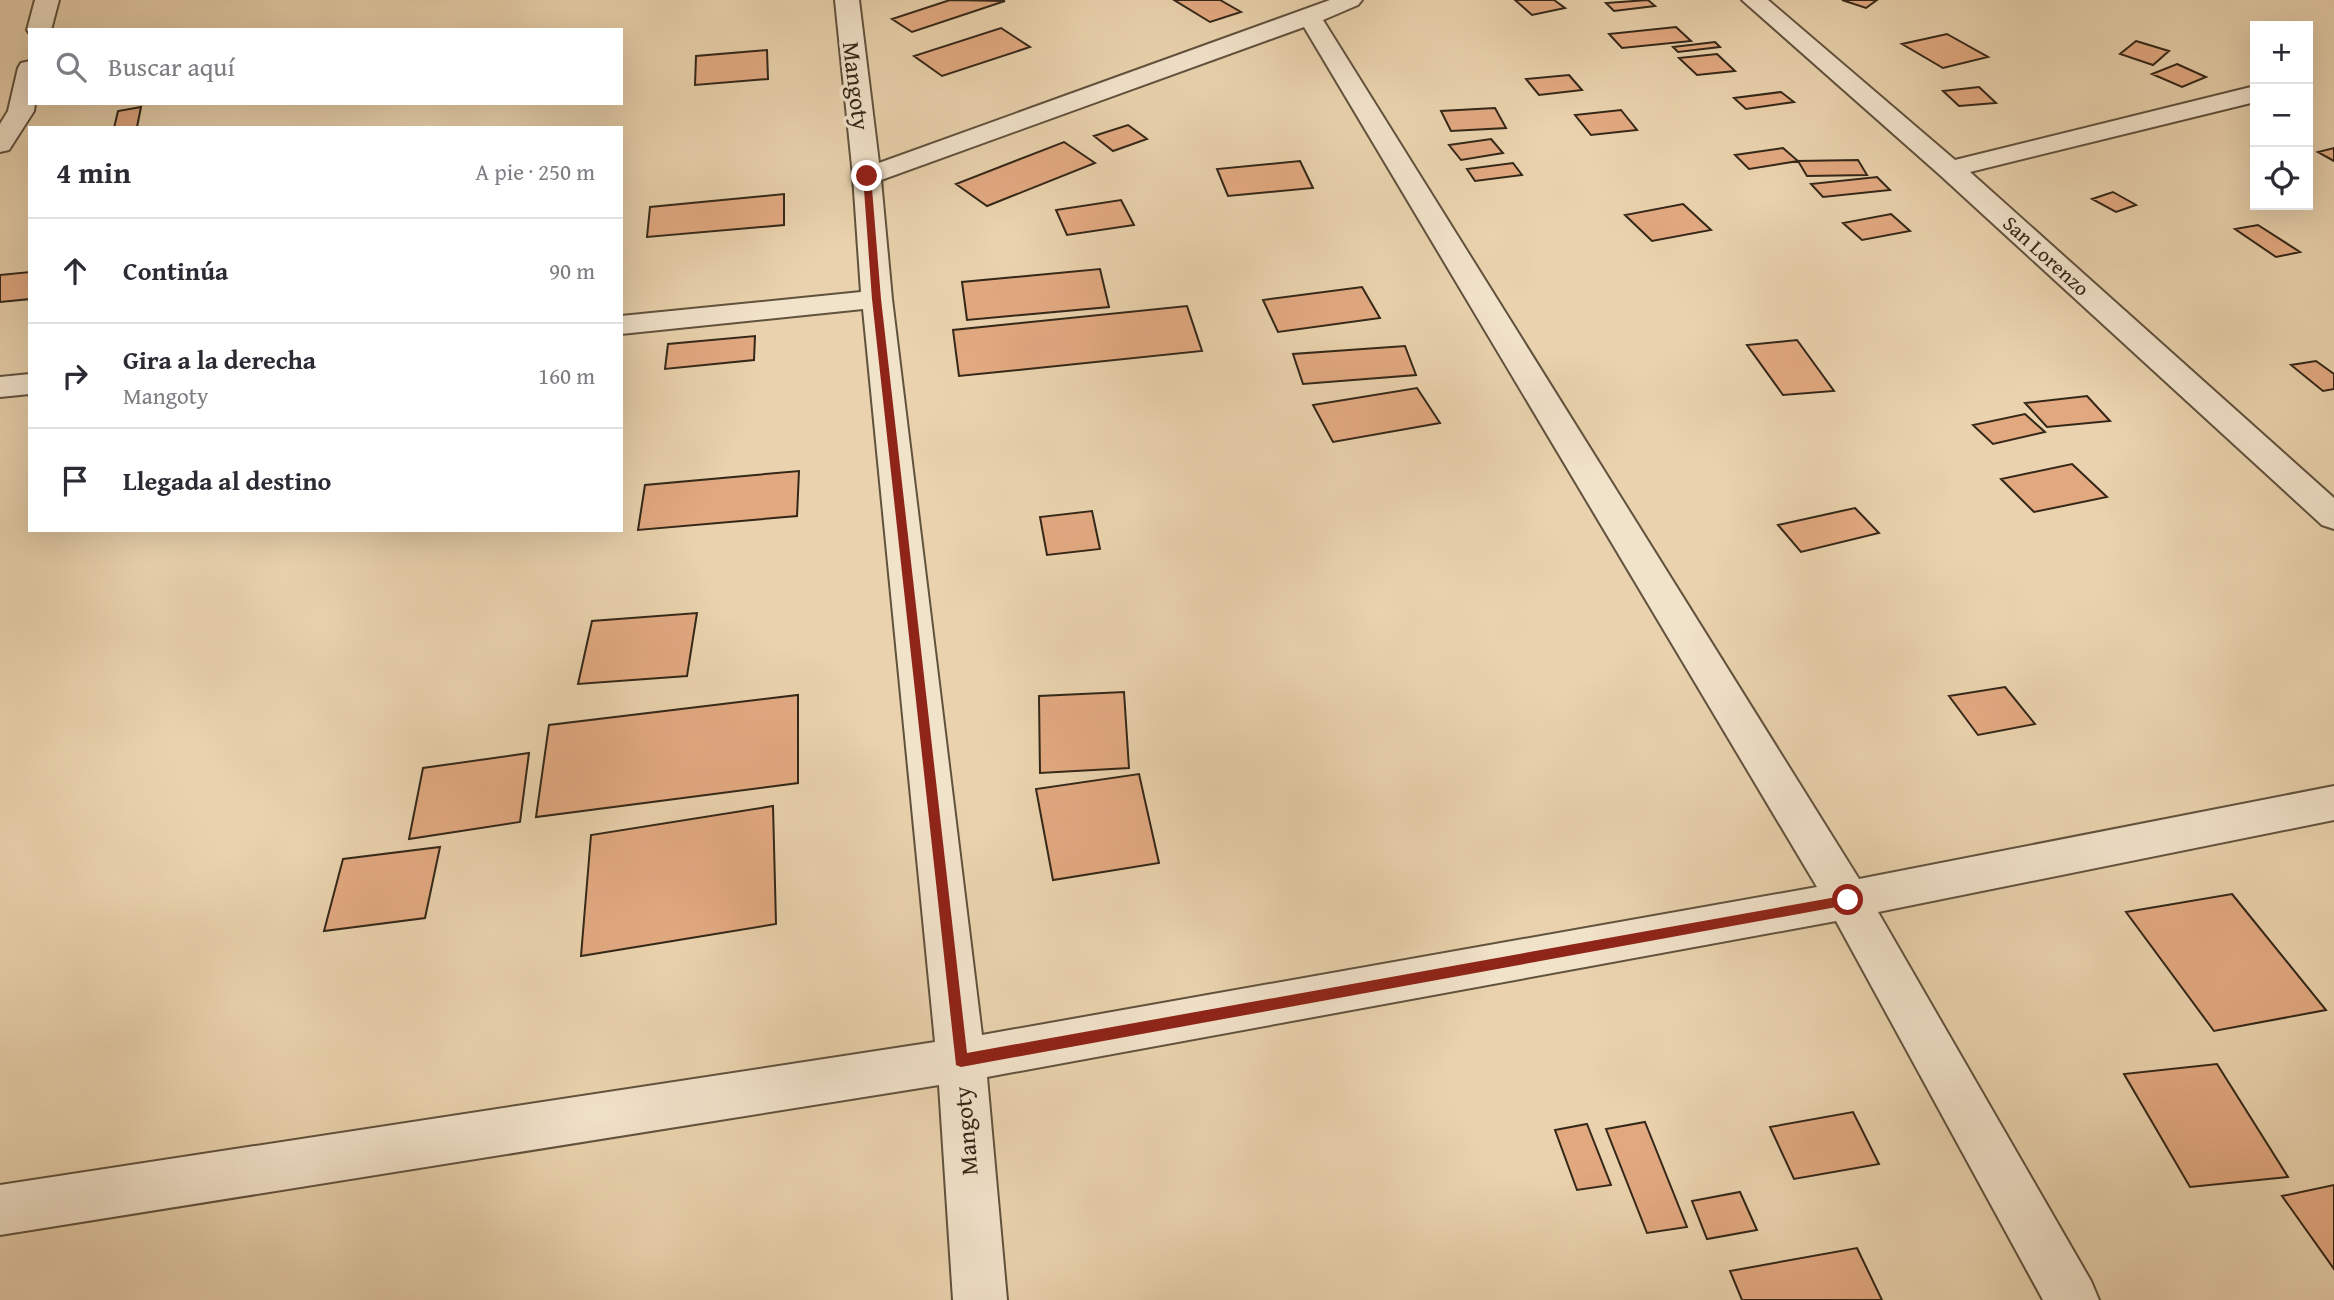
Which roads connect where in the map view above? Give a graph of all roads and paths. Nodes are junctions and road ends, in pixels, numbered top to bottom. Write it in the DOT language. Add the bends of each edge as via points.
graph roads {
  1 [pos="47,0"];
  2 [pos="845,0"];
  3 [pos="1350,0"];
  4 [pos="1754,0"];
  5 [pos="1310,17"];
  6 [pos="40,28"];
  7 [pos="28,78"];
  8 [pos="2250,95"];
  9 [pos="0,144"];
  10 [pos="1950,169"];
  11 [pos="867,176"];
  12 [pos="877,299"];
  13 [pos="623,325"];
  14 [pos="28,384"];
  15 [pos="0,387"];
  16 [pos="2334,517"];
  17 [pos="2334,803"];
  18 [pos="1848,900"];
  19 [pos="961,1060"];
  20 [pos="0,1210"];
  21 [pos="980,1300"];
  22 [pos="2072,1300"];
  1 -- 6 [label="street"];
  2 -- 11 [label="street, Mangoty"];
  3 -- 5 [label="street"];
  4 -- 10 [label="street, San Lorenzo"];
  5 -- 11 [label="street"];
  5 -- 18 [label="street"];
  7 -- 9 [label="street" via="21,111"];
  8 -- 10 [label="street"];
  10 -- 16 [label="street, San Lorenzo"];
  11 -- 12 [label="street, Mangoty"];
  12 -- 13 [label="street"];
  12 -- 19 [label="street, Mangoty"];
  14 -- 15 [label="street"];
  17 -- 18 [label="street"];
  18 -- 19 [label="street"];
  18 -- 22 [label="street"];
  19 -- 20 [label="street"];
  19 -- 21 [label="street, Mangoty"];
}
